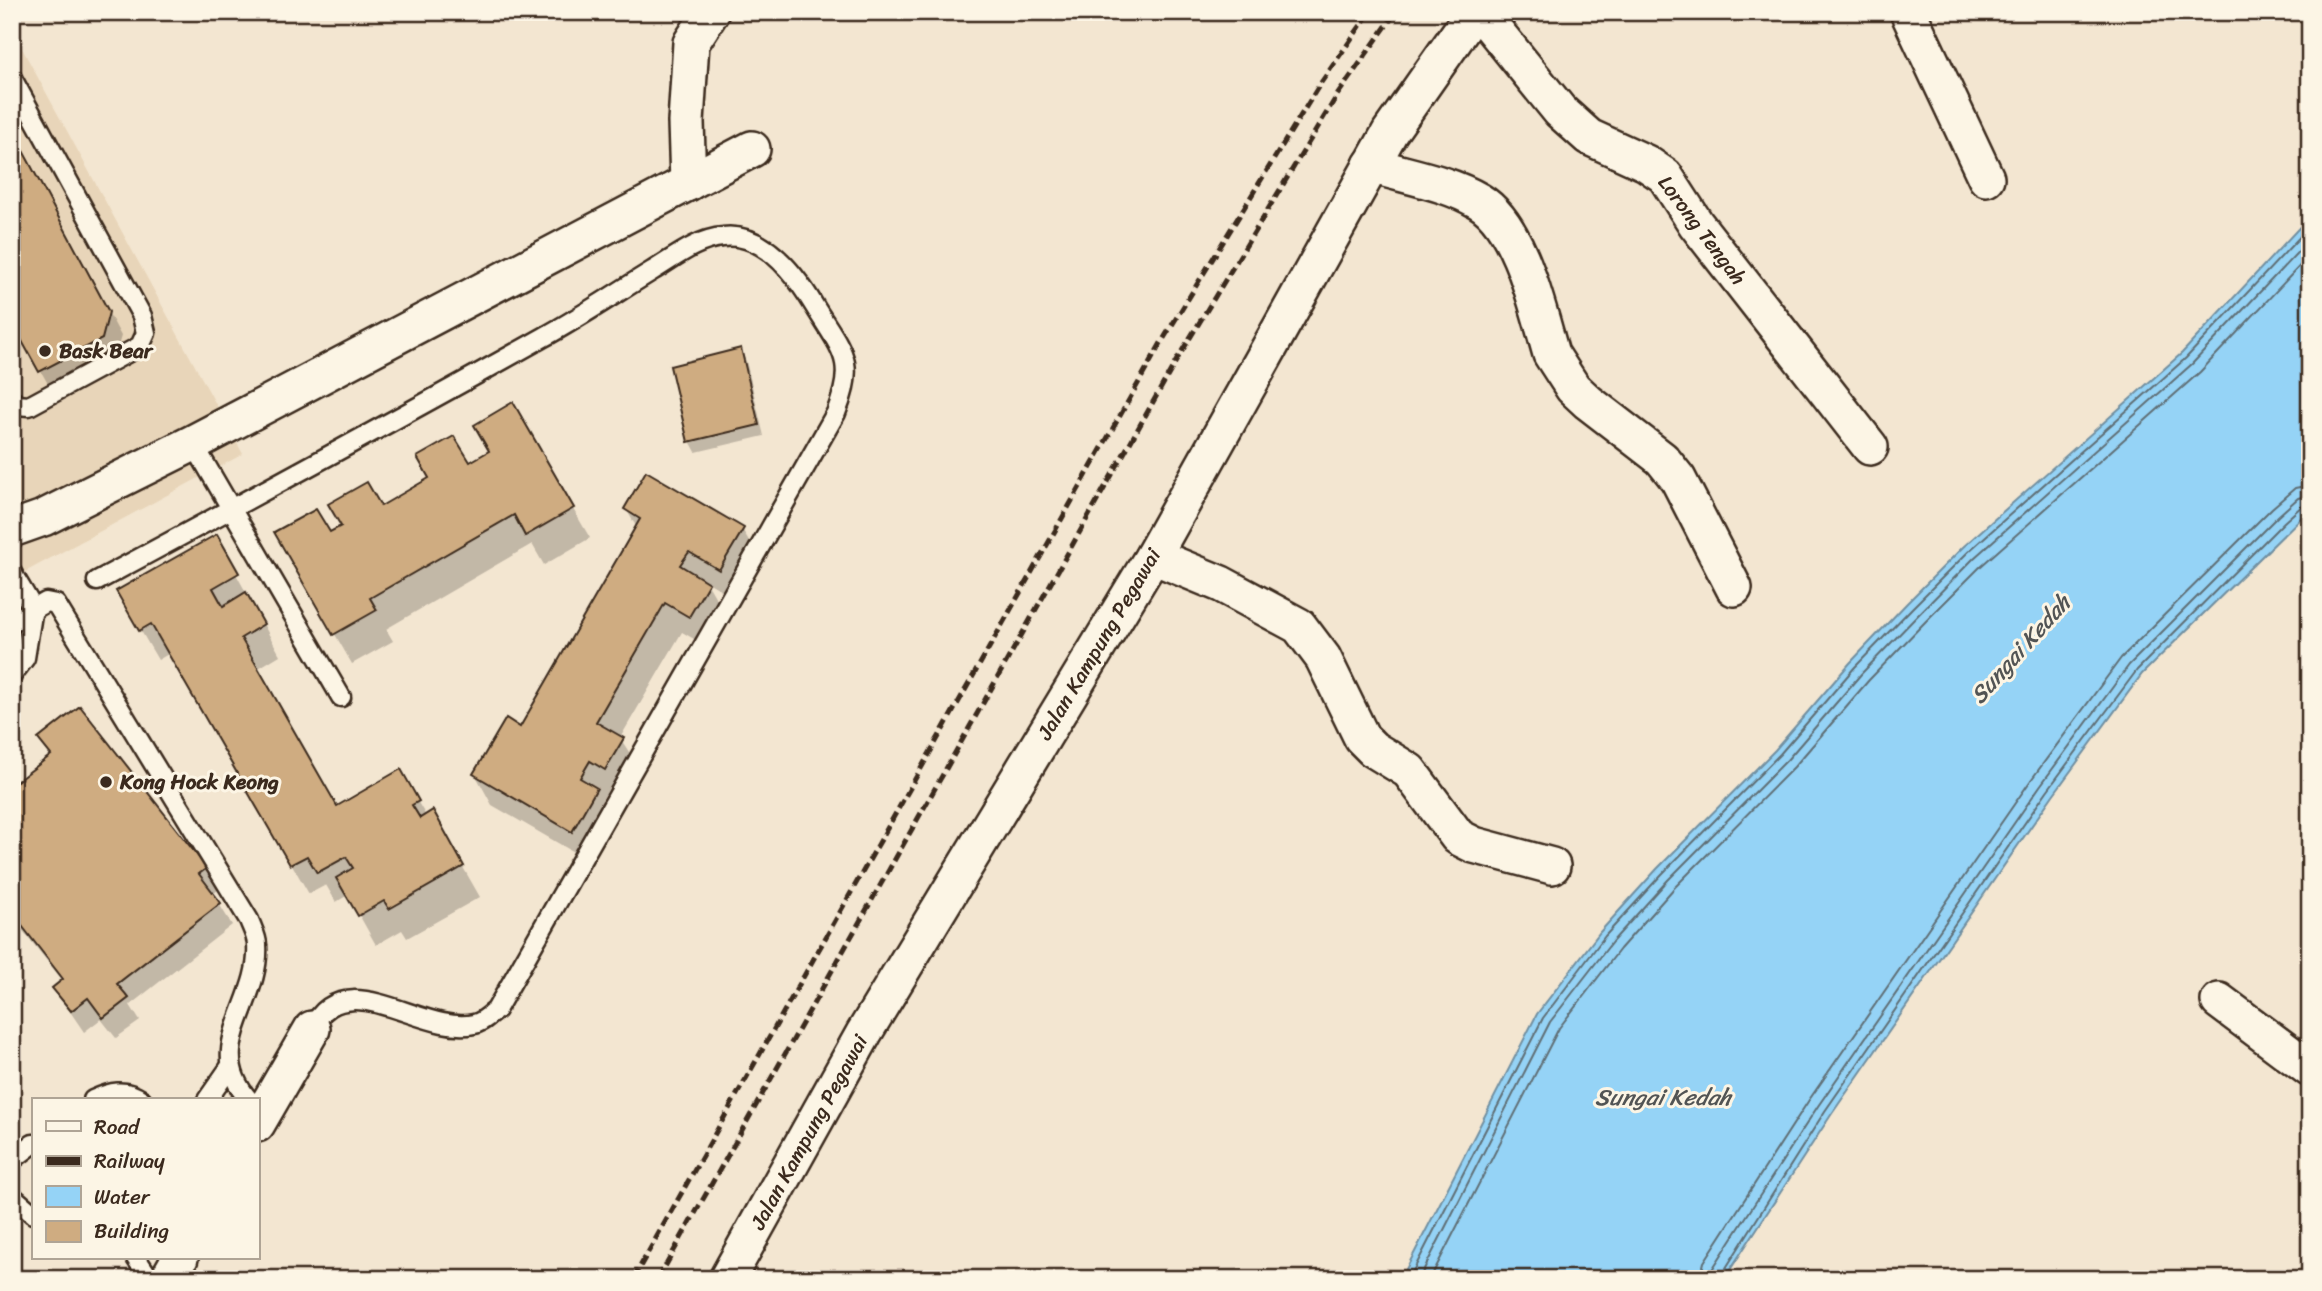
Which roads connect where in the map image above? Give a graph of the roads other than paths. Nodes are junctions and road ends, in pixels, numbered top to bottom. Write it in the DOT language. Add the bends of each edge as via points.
graph roads {
  1 [pos="711,12"];
  2 [pos="1477,12"];
  3 [pos="1908,12"];
  4 [pos="12,78"];
  5 [pos="752,149"];
  6 [pos="1371,165"];
  7 [pos="1986,178"];
  8 [pos="688,183"];
  9 [pos="12,400"];
  10 [pos="193,443"];
  11 [pos="1870,447"];
  12 [pos="231,509"];
  13 [pos="12,529"];
  14 [pos="1153,556"];
  15 [pos="12,573"];
  16 [pos="97,581"];
  17 [pos="1734,588"];
  18 [pos="33,608"];
  19 [pos="12,622"];
  20 [pos="12,675"];
  21 [pos="341,697"];
  22 [pos="1552,866"];
  23 [pos="2219,1001"];
  24 [pos="312,1029"];
  25 [pos="230,1067"];
  26 [pos="2310,1069"];
  27 [pos="97,1098"];
  28 [pos="138,1098"];
  29 [pos="208,1098"];
  30 [pos="249,1098"];
  31 [pos="259,1107"];
  32 [pos="32,1145"];
  33 [pos="12,1160"];
  34 [pos="12,1196"];
  35 [pos="32,1213"];
  36 [pos="137,1260"];
  37 [pos="179,1260"];
  38 [pos="150,1279"];
  39 [pos="168,1279"];
  40 [pos="727,1279"];
  1 -- 8 [label="street" via="691,43 685,121"];
  2 -- 6 [label="street, Jalan Kampung Pegawai"];
  2 -- 11 [label="street, Lorong Tengah" via="1560,111 1589,137 1665,176 1696,224"];
  3 -- 7 [label="street"];
  4 -- 9 [label="lane" via="142,316 146,333 140,346 29,406"];
  5 -- 8 [label="street"];
  6 -- 14 [label="street, Jalan Kampung Pegawai"];
  6 -- 17 [label="street" via="1465,193 1496,216 1518,252 1551,354 1588,402 1662,458 1678,479"];
  8 -- 10 [label="street"];
  10 -- 12 [label="lane"];
  10 -- 13 [label="street"];
  12 -- 16 [label="lane"];
  12 -- 21 [label="lane"];
  12 -- 24 [label="lane" via="545,337 709,239 741,236 776,257 810,298 848,368 836,413 496,1010 475,1024 456,1025 351,998 326,1009"];
  14 -- 22 [label="street" via="1221,584 1299,626 1323,658 1362,738 1409,771 1458,837"];
  14 -- 40 [label="street, Jalan Kampung Pegawai" via="864,1033"];
  15 -- 18 [label="lane"];
  18 -- 19 [label="lane"];
  18 -- 20 [label="lane" via="25,658"];
  18 -- 25 [label="lane" via="46,602 56,604 249,920 257,942 257,962 229,1045"];
  23 -- 26 [label="street"];
  24 -- 31 [label="street"];
  25 -- 29 [label="lane"];
  25 -- 30 [label="lane"];
  27 -- 28 [label="lane" via="125,1091"];
  32 -- 33 [label="lane"];
  34 -- 35 [label="lane"];
  36 -- 38 [label="lane"];
  37 -- 39 [label="street"];
}
